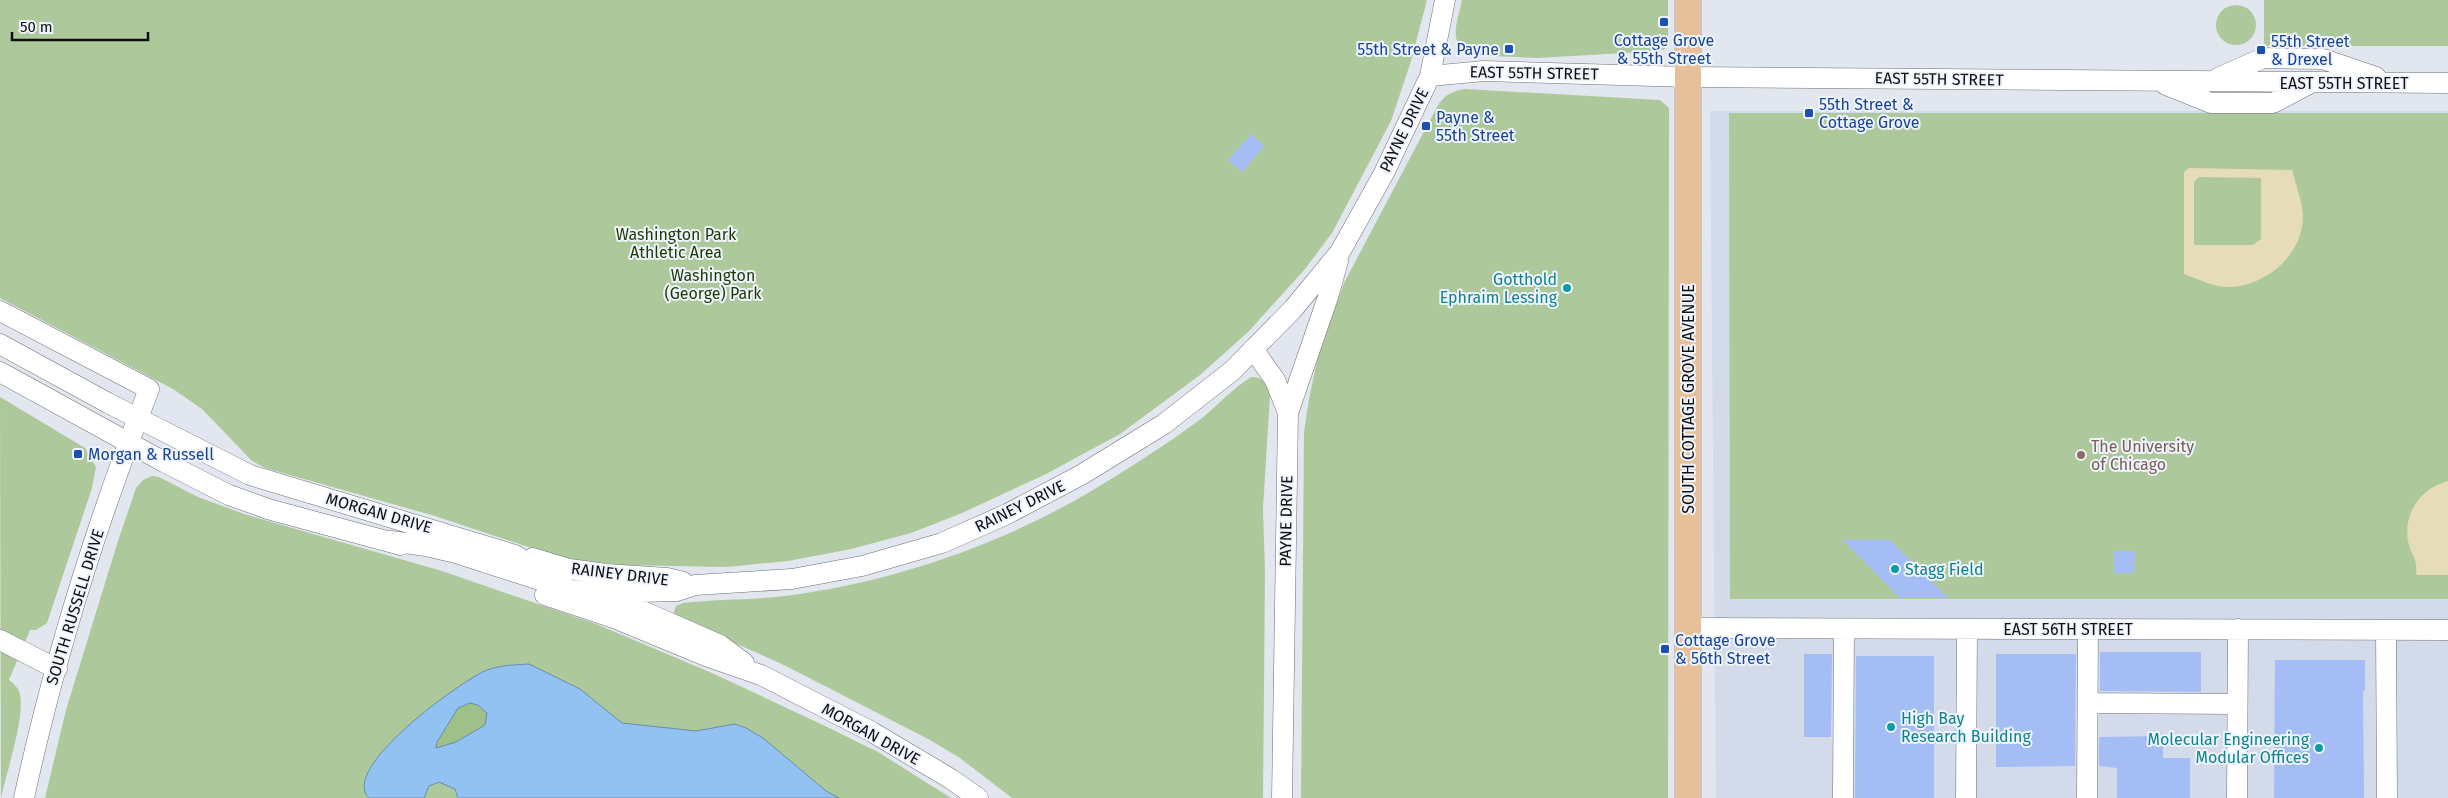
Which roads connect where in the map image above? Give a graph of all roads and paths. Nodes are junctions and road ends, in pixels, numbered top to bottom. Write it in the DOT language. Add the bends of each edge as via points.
graph roads {
  1 [pos="1445,0"];
  2 [pos="1688,0"];
  3 [pos="1430,76"];
  4 [pos="1689,77"];
  5 [pos="2154,81"];
  6 [pos="2211,82"];
  7 [pos="2311,82"];
  8 [pos="2392,83"];
  9 [pos="2448,83"];
  10 [pos="1340,252"];
  11 [pos="1293,309"];
  12 [pos="0,311"];
  13 [pos="0,344"];
  14 [pos="1253,349"];
  15 [pos="0,372"];
  16 [pos="1288,413"];
  17 [pos="138,419"];
  18 [pos="129,442"];
  19 [pos="391,541"];
  20 [pos="515,555"];
  21 [pos="695,585"];
  22 [pos="601,593"];
  23 [pos="1688,628"];
  24 [pos="1844,629"];
  25 [pos="1967,629"];
  26 [pos="2088,629"];
  27 [pos="2238,629"];
  28 [pos="2386,630"];
  29 [pos="2448,630"];
  30 [pos="0,640"];
  31 [pos="57,668"];
  32 [pos="761,675"];
  33 [pos="2088,703"];
  34 [pos="2237,704"];
  35 [pos="24,798"];
  36 [pos="978,798"];
  37 [pos="1282,798"];
  38 [pos="1688,798"];
  39 [pos="1843,798"];
  40 [pos="1966,798"];
  41 [pos="2088,798"];
  42 [pos="2237,798"];
  43 [pos="2387,798"];
  1 -- 3 [label="street, PAYNE DRIVE"];
  2 -- 4 [label="main road, SOUTH COTTAGE GROVE AVENUE"];
  3 -- 4 [label="street, EAST 55TH STREET" via="1484,71"];
  3 -- 10 [label="street, PAYNE DRIVE" via="1384,173"];
  4 -- 5 [label="street, EAST 55TH STREET"];
  4 -- 23 [label="main road, SOUTH COTTAGE GROVE AVENUE"];
  5 -- 6 [label="street, EAST 55TH STREET"];
  5 -- 7 [label="street" via="2210,103 2273,103"];
  6 -- 7 [label="street, EAST 55TH STREET"];
  6 -- 8 [label="street" via="2263,58 2280,58 2323,59"];
  7 -- 8 [label="street, EAST 55TH STREET"];
  8 -- 9 [label="street, EAST 55TH STREET"];
  10 -- 11 [label="street, PAYNE DRIVE"];
  10 -- 16 [label="street, PAYNE DRIVE"];
  11 -- 14 [label="street, RAINEY DRIVE"];
  12 -- 17 [label="street, SOUTH RUSSELL DRIVE" via="149,389"];
  13 -- 17 [label="street, MORGAN DRIVE"];
  14 -- 16 [label="street" via="1275,380"];
  14 -- 21 [label="street, RAINEY DRIVE" via="1232,371 1164,424 1082,475 942,543 862,566 792,579"];
  15 -- 18 [label="street, MORGAN DRIVE"];
  16 -- 37 [label="street, PAYNE DRIVE"];
  17 -- 18 [label="street, SOUTH RUSSELL DRIVE"];
  17 -- 20 [label="street, MORGAN DRIVE" via="250,475"];
  18 -- 19 [label="street, MORGAN DRIVE" via="229,495 300,518"];
  18 -- 31 [label="street, SOUTH RUSSELL DRIVE"];
  19 -- 22 [label="street" via="426,546 571,590"];
  19 -- 32 [label="street, MORGAN DRIVE" via="614,618"];
  20 -- 21 [label="street, RAINEY DRIVE" via="569,569 667,578"];
  20 -- 22 [label="street, MORGAN DRIVE" via="531,566"];
  21 -- 22 [label="street, RAINEY DRIVE" via="677,591"];
  22 -- 32 [label="street, MORGAN DRIVE" via="720,645"];
  23 -- 24 [label="street, EAST 56TH STREET"];
  23 -- 38 [label="main road, SOUTH COTTAGE GROVE AVENUE"];
  24 -- 25 [label="street, EAST 56TH STREET"];
  24 -- 39 [label="street"];
  25 -- 26 [label="street, EAST 56TH STREET"];
  25 -- 40 [label="street"];
  26 -- 27 [label="street, EAST 56TH STREET"];
  26 -- 33 [label="street"];
  27 -- 28 [label="street, EAST 56TH STREET"];
  27 -- 34 [label="street"];
  28 -- 29 [label="street, EAST 56TH STREET"];
  28 -- 43 [label="street"];
  30 -- 31 [label="street"];
  31 -- 35 [label="street, SOUTH RUSSELL DRIVE" via="42,713"];
  32 -- 36 [label="street, MORGAN DRIVE" via="872,732 951,778"];
  33 -- 34 [label="street"];
  33 -- 41 [label="street"];
  34 -- 42 [label="street"];
}
